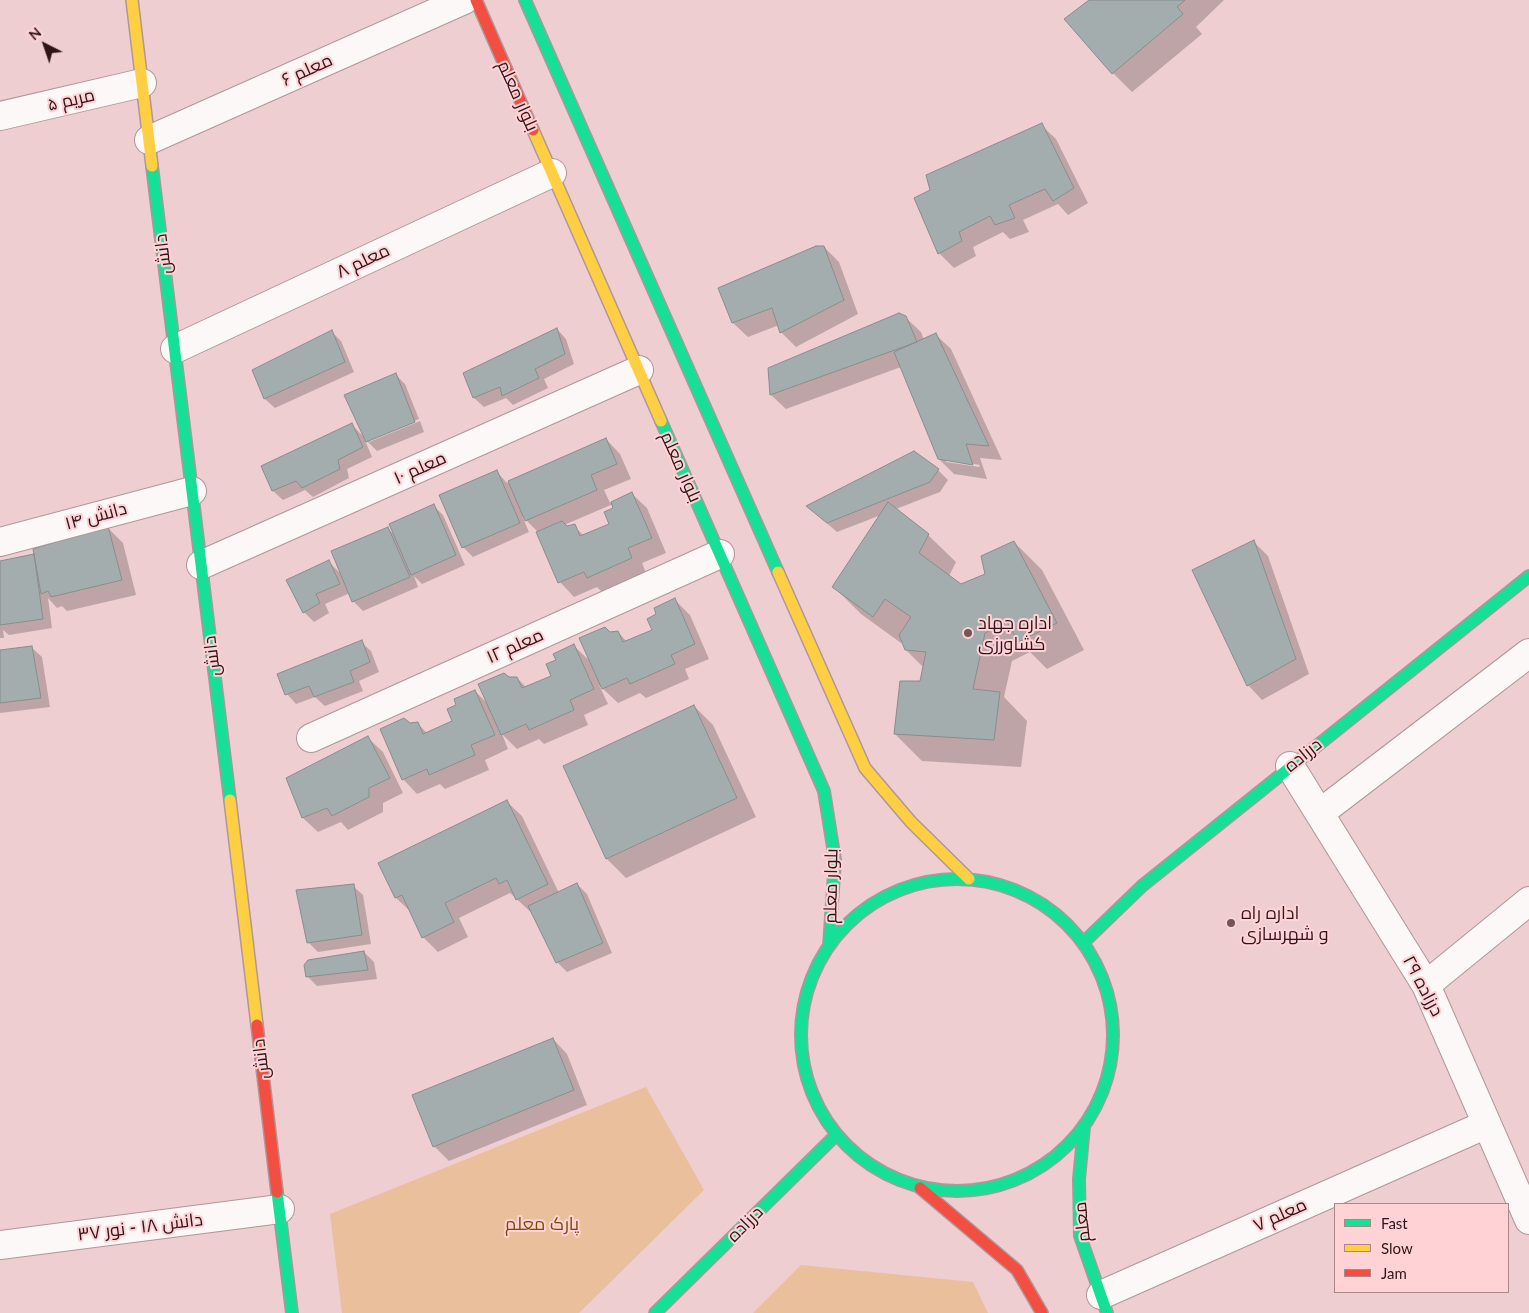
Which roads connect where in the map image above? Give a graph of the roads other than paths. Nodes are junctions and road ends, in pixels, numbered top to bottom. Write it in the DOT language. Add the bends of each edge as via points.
graph roads {
  1 [pos="132,0"];
  2 [pos="464,0"];
  3 [pos="476,0"];
  4 [pos="525,0"];
  5 [pos="142,83"];
  6 [pos="0,116"];
  7 [pos="149,140"];
  8 [pos="552,173"];
  9 [pos="175,349"];
  10 [pos="639,370"];
  11 [pos="192,491"];
  12 [pos="0,542"];
  13 [pos="720,554"];
  14 [pos="201,565"];
  15 [pos="1529,576"];
  16 [pos="1529,653"];
  17 [pos="311,738"];
  18 [pos="1290,766"];
  19 [pos="1320,814"];
  20 [pos="969,879"];
  21 [pos="1529,902"];
  22 [pos="1084,942"];
  23 [pos="829,946"];
  24 [pos="1426,985"];
  25 [pos="1487,1124"];
  26 [pos="1084,1127"];
  27 [pos="836,1135"];
  28 [pos="920,1188"];
  29 [pos="1525,1201"];
  30 [pos="280,1209"];
  31 [pos="0,1246"];
  32 [pos="1104,1304"];
  33 [pos="292,1313"];
  34 [pos="655,1313"];
  35 [pos="1042,1313"];
  1 -- 5 [label="main road, دانش"];
  2 -- 7 [label="street, معلم ۶"];
  3 -- 8 [label="main road, بلوار معلم"];
  4 -- 20 [label="main road" via="865,768 911,822"];
  5 -- 6 [label="street, مریم ۵"];
  5 -- 7 [label="main road, دانش"];
  7 -- 9 [label="main road, دانش"];
  8 -- 9 [label="street, معلم ۸"];
  8 -- 10 [label="main road, بلوار معلم"];
  9 -- 11 [label="main road, دانش"];
  10 -- 13 [label="main road, بلوار معلم"];
  10 -- 14 [label="street, معلم ۱۰"];
  11 -- 12 [label="street, دانش ۱۴"];
  11 -- 14 [label="main road, دانش"];
  13 -- 17 [label="street, معلم ۱۲"];
  13 -- 23 [label="main road, بلوار معلم" via="824,791 835,860"];
  14 -- 30 [label="main road, دانش"];
  15 -- 18 [label="main road, درزاده"];
  16 -- 19 [label="street"];
  18 -- 19 [label="street, درزاده ۲۹"];
  18 -- 22 [label="main road, درزاده" via="1142,886"];
  19 -- 24 [label="street, درزاده ۲۹"];
  20 -- 22 [label="main road" via="1002,885 1034,898 1061,917"];
  20 -- 23 [label="main road" via="929,882 890,894 856,916"];
  21 -- 24 [label="street"];
  22 -- 26 [label="main road" via="1103,976 1113,1014 1113,1054 1103,1092"];
  23 -- 27 [label="main road" via="810,983 801,1022 803,1062 815,1101"];
  24 -- 25 [label="street, درزاده ۲۹"];
  25 -- 29 [label="street, درزاده ۲۹"];
  25 -- 32 [label="street, معلم ۷"];
  26 -- 28 [label="main road" via="1052,1160 1011,1182 966,1192"];
  26 -- 32 [label="main road, معلم" via="1079,1179 1080,1236"];
  27 -- 28 [label="main road" via="864,1162"];
  27 -- 34 [label="main road, درزاده"];
  28 -- 35 [label="main road" via="1016,1270"];
  30 -- 31 [label="street, دانش ۱۸ - نور ۳۷"];
  30 -- 33 [label="main road, دانش"];
}
